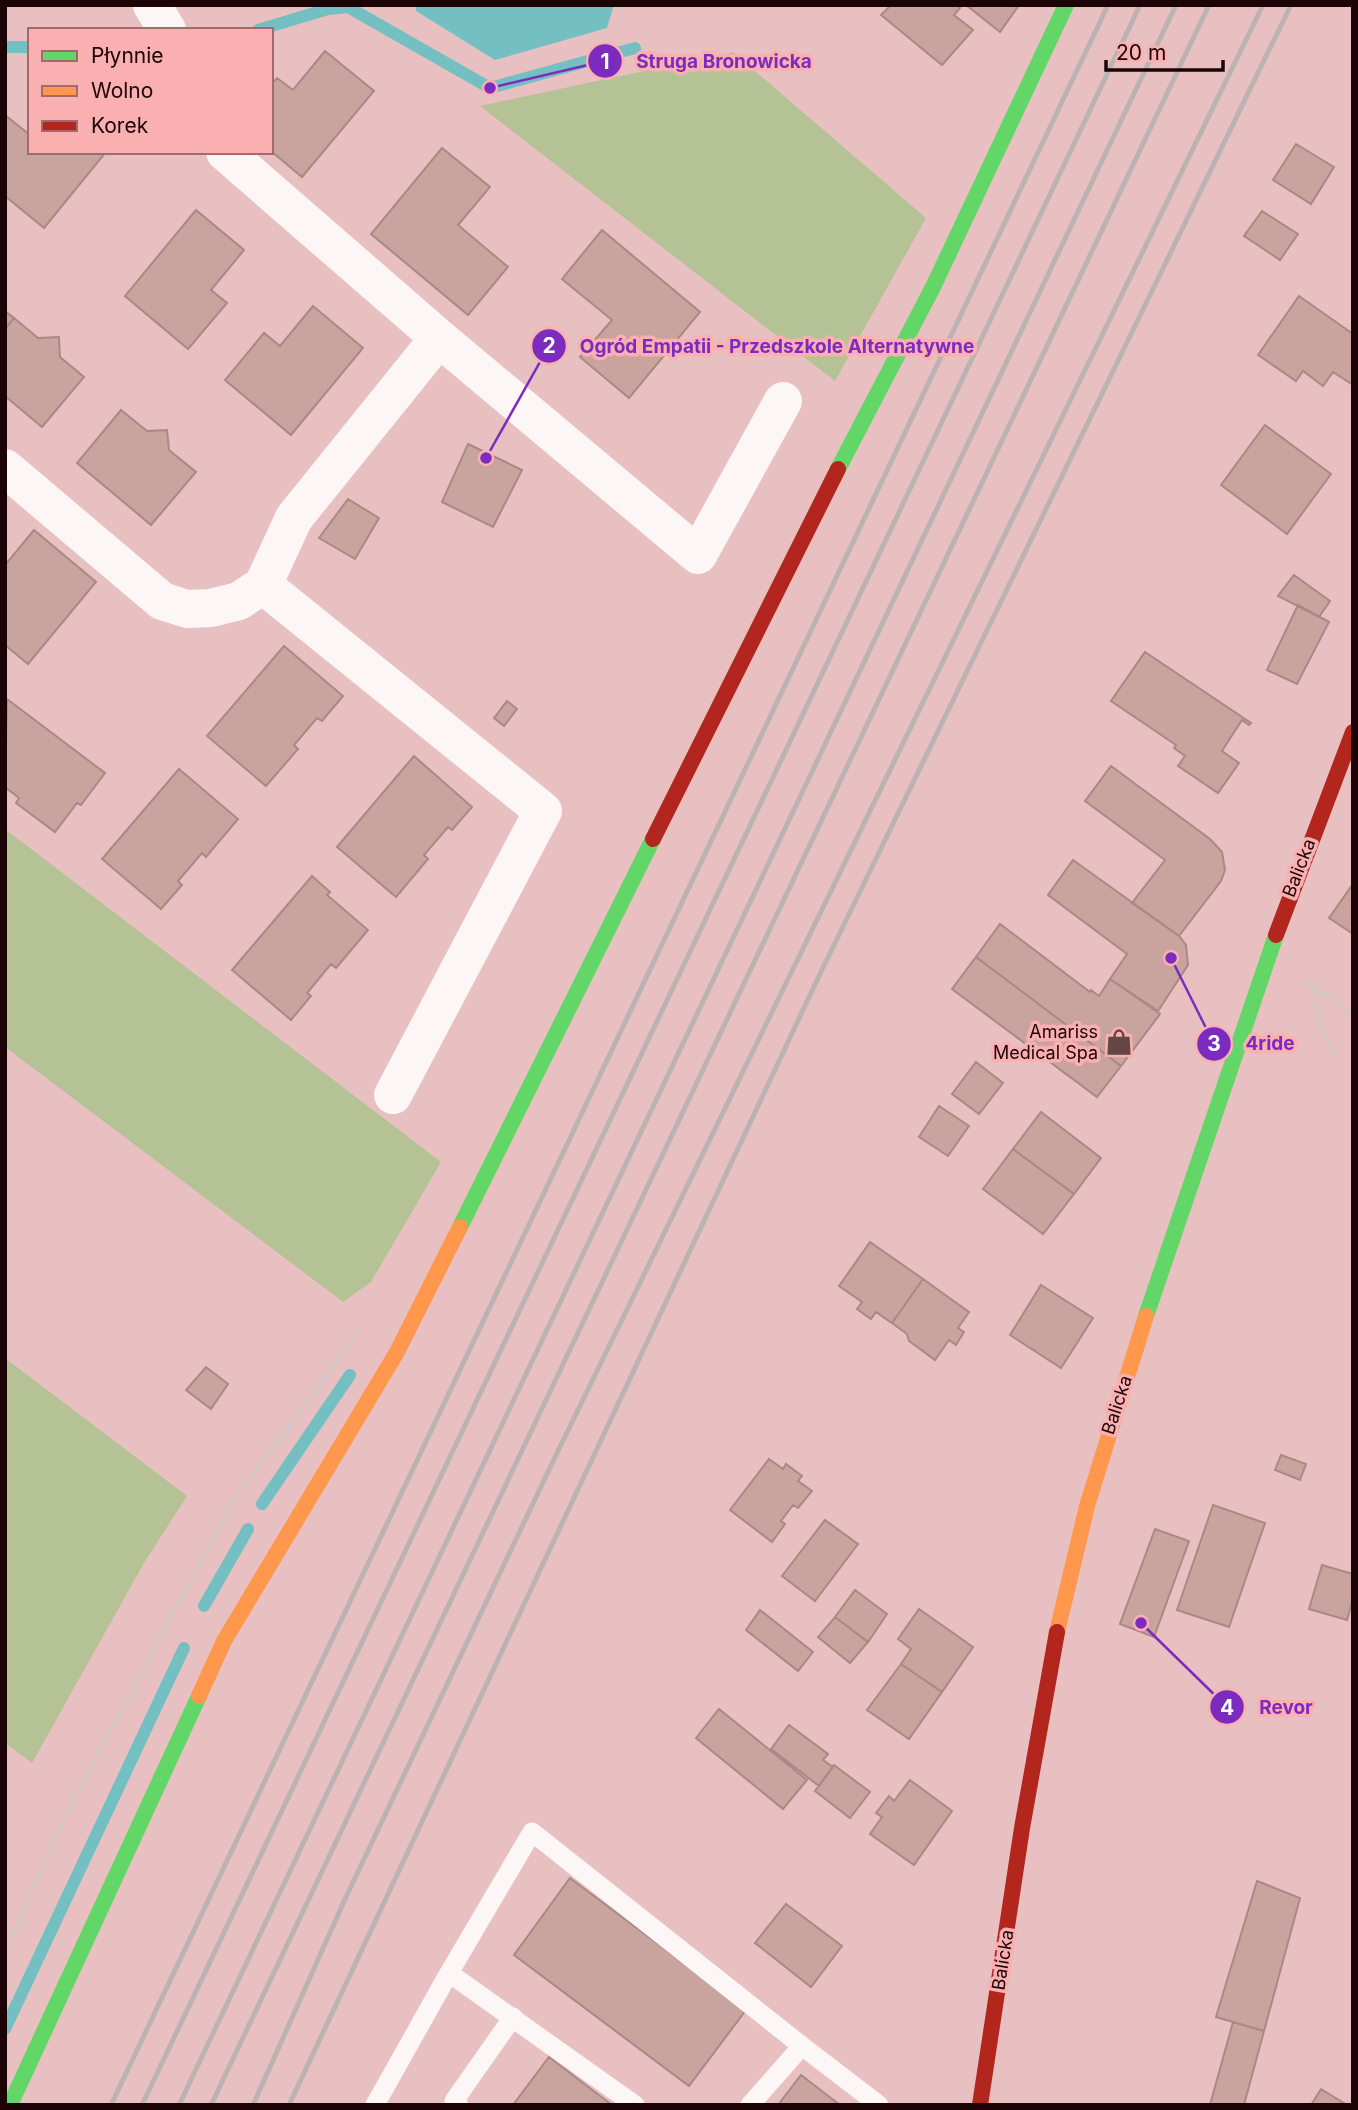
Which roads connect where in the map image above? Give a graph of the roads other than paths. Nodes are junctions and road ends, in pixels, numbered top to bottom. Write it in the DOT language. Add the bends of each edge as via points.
graph roads {
  1 [pos="152,5"];
  2 [pos="1066,5"];
  3 [pos="166,28"];
  4 [pos="227,154"];
  5 [pos="439,338"];
  6 [pos="783,401"];
  7 [pos="5,468"];
  8 [pos="263,586"];
  9 [pos="1353,732"];
  10 [pos="393,1095"];
  11 [pos="449,1973"];
  12 [pos="513,2017"];
  13 [pos="802,2046"];
  14 [pos="10,2105"];
  15 [pos="375,2105"];
  16 [pos="459,2105"];
  17 [pos="635,2105"];
  18 [pos="750,2105"];
  19 [pos="879,2105"];
  20 [pos="980,2105"];
  1 -- 3 [label="street"];
  2 -- 14 [label="street" via="933,287 397,1352 224,1641"];
  4 -- 5 [label="street"];
  5 -- 6 [label="street" via="698,555"];
  5 -- 8 [label="street" via="295,519"];
  7 -- 8 [label="street" via="162,601 187,609 211,608 239,601"];
  8 -- 10 [label="street" via="543,811"];
  9 -- 20 [label="street, Balicka" via="1267,956 1111,1422 1075,1552 1037,1733"];
  11 -- 12 [label="lane"];
  11 -- 13 [label="lane" via="532,1832"];
  11 -- 15 [label="lane"];
  12 -- 16 [label="lane" via="454,2101"];
  12 -- 17 [label="lane"];
  13 -- 18 [label="lane"];
  13 -- 19 [label="lane"];
}
